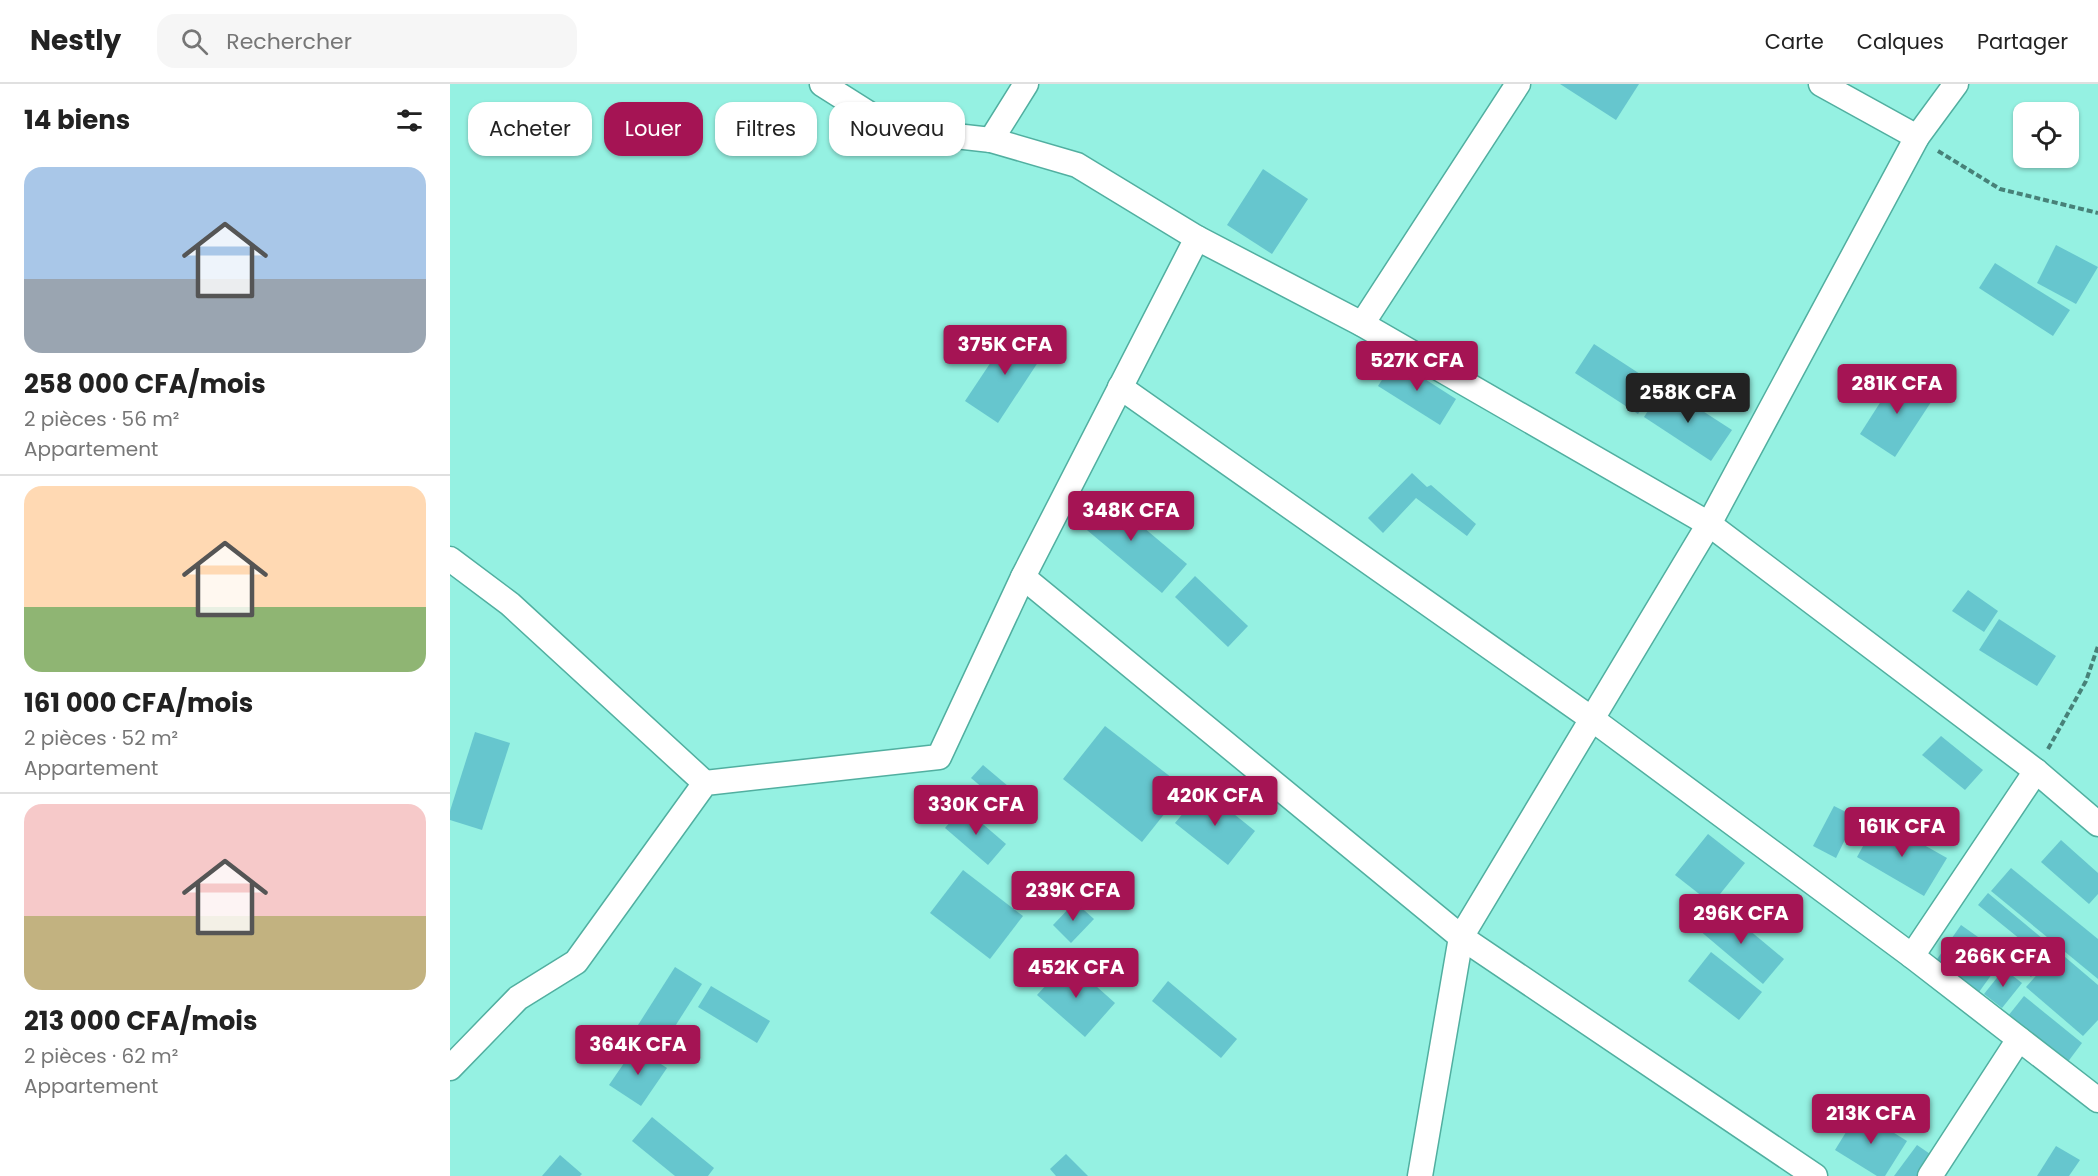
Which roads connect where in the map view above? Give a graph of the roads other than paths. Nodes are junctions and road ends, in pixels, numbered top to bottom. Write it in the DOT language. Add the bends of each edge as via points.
graph roads {
  1 [pos="822,84"];
  2 [pos="1026,84"];
  3 [pos="1518,84"];
  4 [pos="1821,84"];
  5 [pos="1956,84"];
  6 [pos="1917,138"];
  7 [pos="991,140"];
  8 [pos="1197,238"];
  9 [pos="1362,324"];
  10 [pos="1120,387"];
  11 [pos="1709,524"];
  12 [pos="450,559"];
  13 [pos="1023,576"];
  14 [pos="1592,719"];
  15 [pos="2036,771"];
  16 [pos="705,783"];
  17 [pos="2098,824"];
  18 [pos="1461,937"];
  19 [pos="1912,956"];
  20 [pos="2019,1039"];
  21 [pos="450,1068"];
  22 [pos="2098,1100"];
  23 [pos="1420,1176"];
  24 [pos="1815,1176"];
  25 [pos="1930,1176"];
  1 -- 7 [label="street" via="893,129"];
  2 -- 7 [label="street"];
  3 -- 9 [label="street"];
  4 -- 6 [label="street"];
  5 -- 6 [label="street"];
  6 -- 11 [label="street"];
  7 -- 8 [label="street" via="1077,165"];
  8 -- 9 [label="street"];
  8 -- 10 [label="street"];
  9 -- 11 [label="street"];
  10 -- 13 [label="street"];
  10 -- 14 [label="street"];
  11 -- 14 [label="street"];
  11 -- 15 [label="street"];
  12 -- 16 [label="street" via="510,604"];
  13 -- 16 [label="street" via="939,757"];
  13 -- 18 [label="street"];
  14 -- 18 [label="street"];
  14 -- 19 [label="street"];
  15 -- 17 [label="street"];
  15 -- 19 [label="street"];
  16 -- 21 [label="street" via="576,962 518,998"];
  18 -- 23 [label="street"];
  18 -- 24 [label="street"];
  19 -- 20 [label="street"];
  20 -- 22 [label="street"];
  20 -- 25 [label="street"];
}
